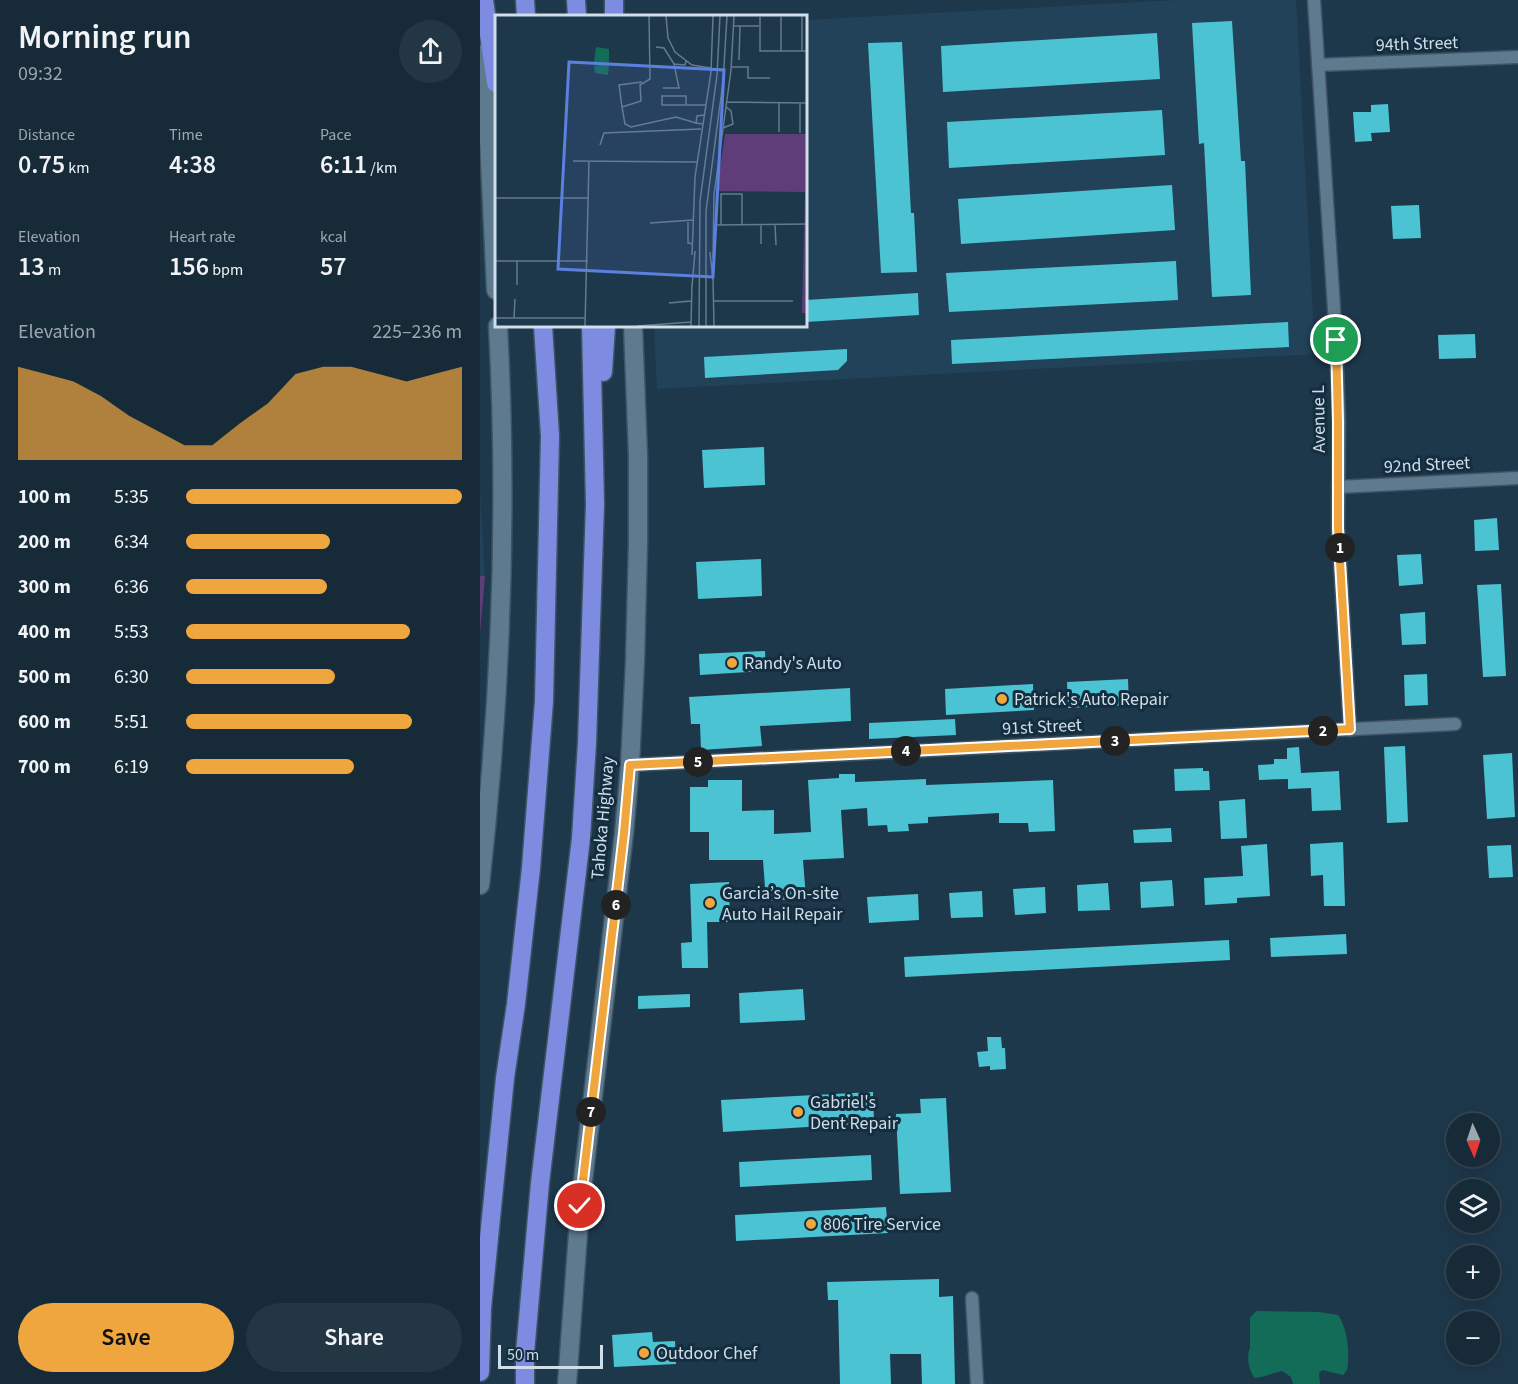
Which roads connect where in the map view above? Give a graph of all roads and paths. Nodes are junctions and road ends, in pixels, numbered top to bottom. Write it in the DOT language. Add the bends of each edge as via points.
graph roads {
  1 [pos="483,0"];
  2 [pos="525,0"];
  3 [pos="576,0"];
  4 [pos="1314,0"];
  5 [pos="526,15"];
  6 [pos="577,15"];
  7 [pos="1518,57"];
  8 [pos="1318,65"];
  9 [pos="495,77"];
  10 [pos="495,268"];
  11 [pos="498,327"];
  12 [pos="531,327"];
  13 [pos="543,327"];
  14 [pos="591,327"];
  15 [pos="606,327"];
  16 [pos="633,327"];
  17 [pos="550,454"];
  18 [pos="1518,478"];
  19 [pos="1338,487"];
  20 [pos="594,491"];
  21 [pos="1455,724"];
  22 [pos="1350,729"];
  23 [pos="630,765"];
  24 [pos="480,885"];
  25 [pos="972,1298"];
  26 [pos="480,1372"];
  27 [pos="525,1384"];
  28 [pos="567,1384"];
  29 [pos="977,1384"];
  1 -- 9 [label="highway"];
  1 -- 10 [label="main road"];
  2 -- 5 [label="highway"];
  3 -- 6 [label="highway"];
  4 -- 8 [label="street, Avenue L"];
  7 -- 8 [label="street, 94th Street"];
  8 -- 19 [label="street, Avenue L" via="1336,340"];
  11 -- 24 [label="main road" via="503,550 491,784"];
  12 -- 17 [label="highway"];
  13 -- 17 [label="highway"];
  14 -- 20 [label="highway, Tahoka Highway"];
  15 -- 20 [label="highway"];
  16 -- 23 [label="main road, Tahoka Highway" via="638,532"];
  17 -- 26 [label="highway" via="541,737 531,868 482,1308"];
  18 -- 19 [label="street, 92nd Street"];
  19 -- 22 [label="street, Avenue L"];
  20 -- 27 [label="highway, Tahoka Highway" via="590,681 581,838 541,1172"];
  21 -- 22 [label="street, 91st Street"];
  22 -- 23 [label="street, 91st Street"];
  23 -- 28 [label="main road, Tahoka Highway" via="580,1206"];
  25 -- 29 [label="street"];
}
